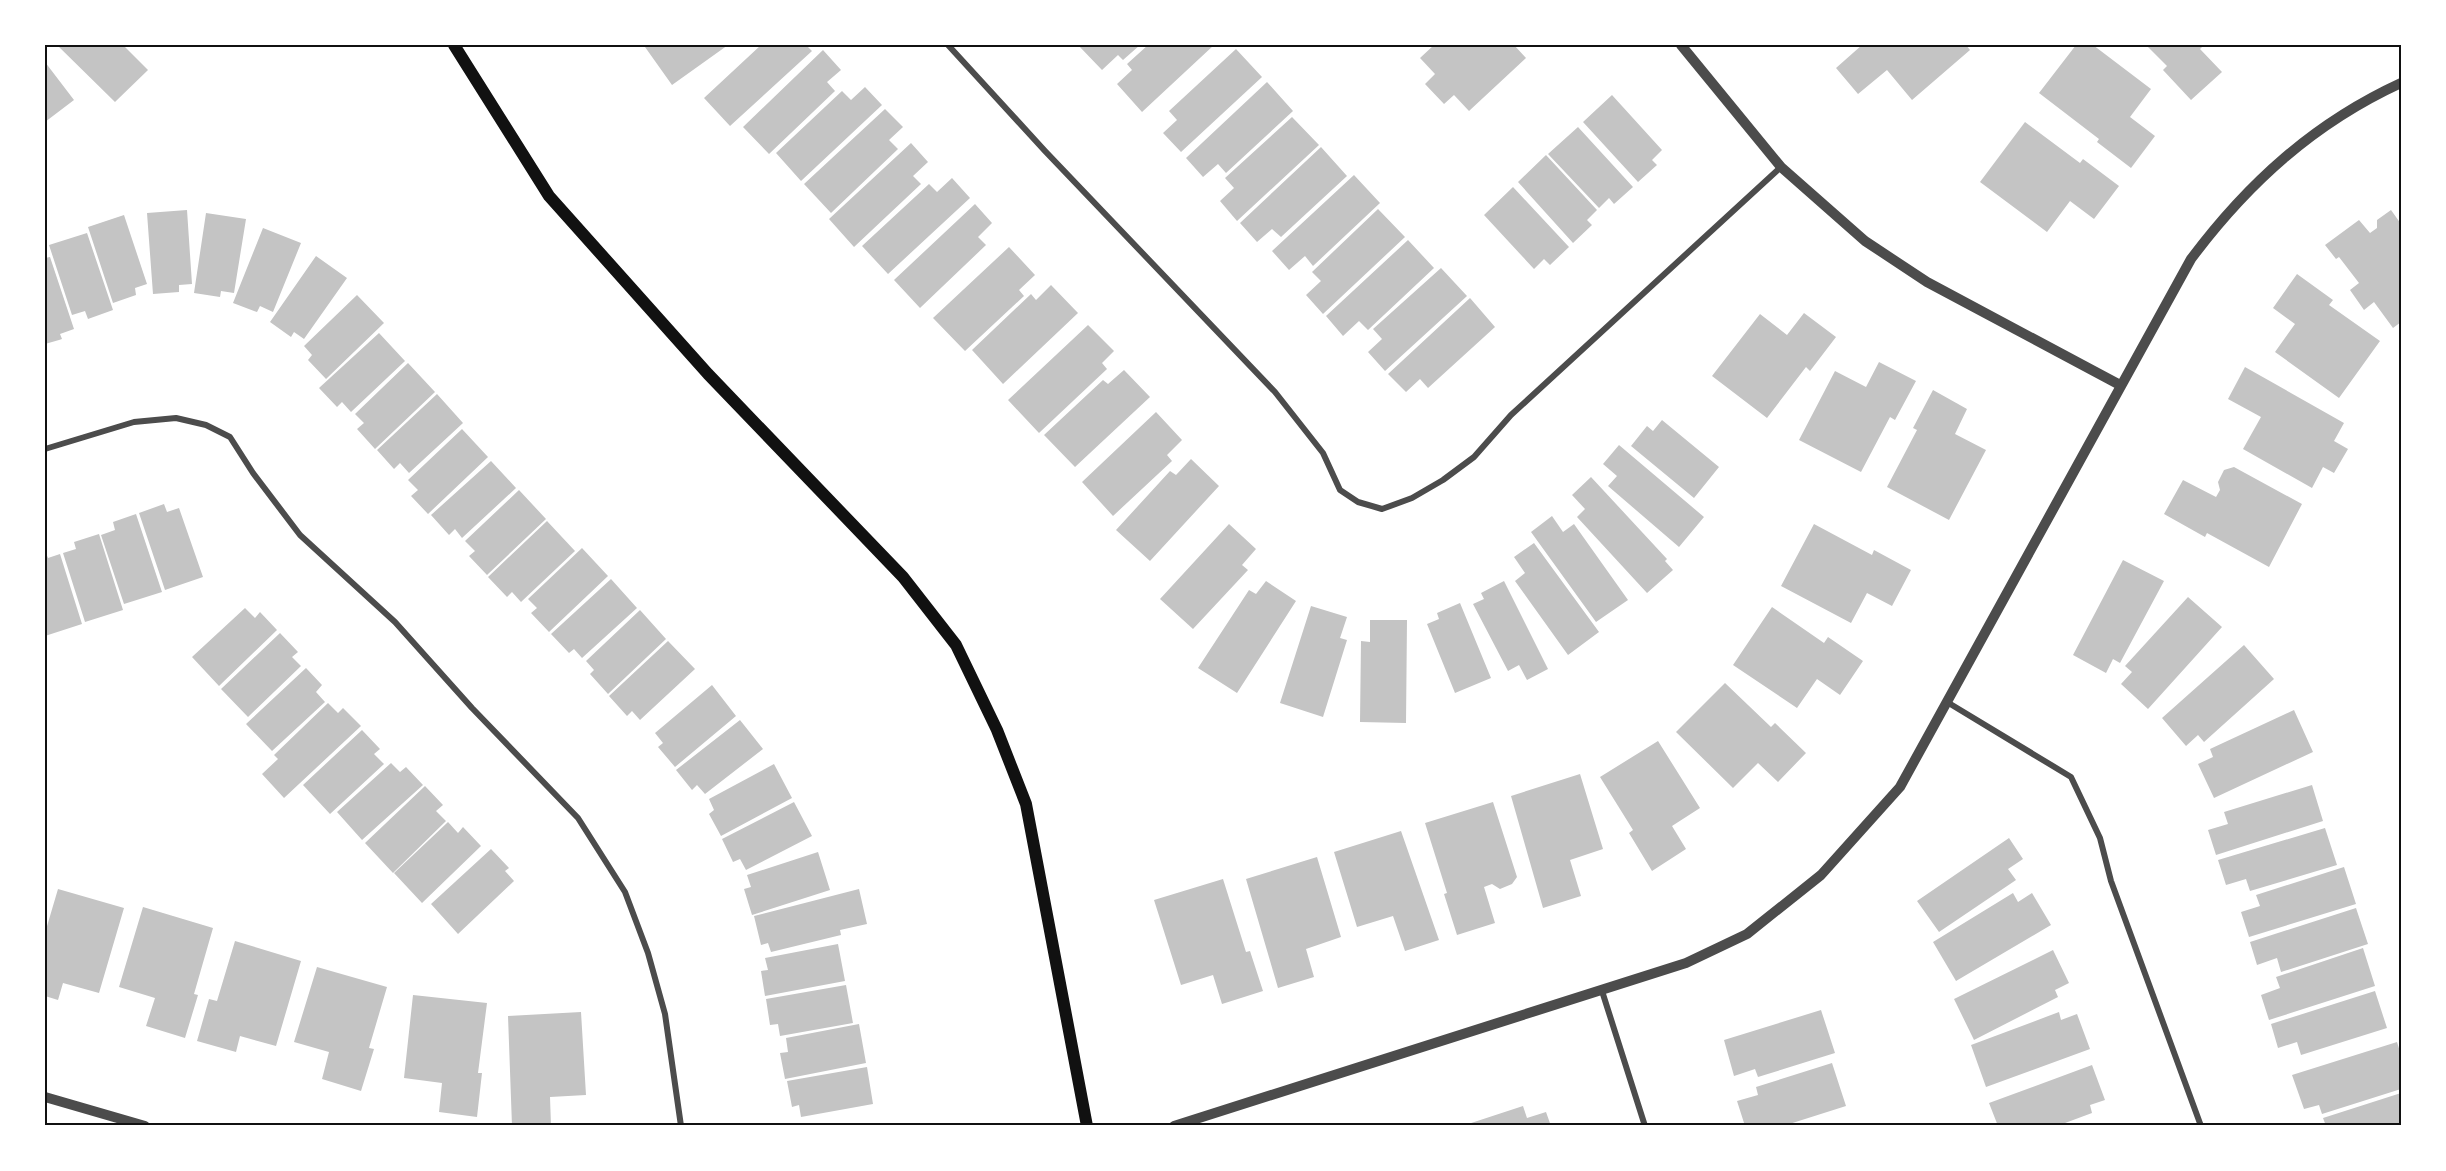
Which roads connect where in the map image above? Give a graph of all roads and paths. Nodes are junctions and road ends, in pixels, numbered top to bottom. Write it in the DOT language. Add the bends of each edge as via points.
graph roads {
  1 [pos="454,45"];
  2 [pos="948,45"];
  3 [pos="1681,45"];
  4 [pos="2401,83"];
  5 [pos="1781,167"];
  6 [pos="2120,385"];
  7 [pos="45,449"];
  8 [pos="1947,702"];
  9 [pos="1602,991"];
  10 [pos="45,1097"];
  11 [pos="145,1126"];
  12 [pos="681,1126"];
  13 [pos="1087,1126"];
  14 [pos="1174,1126"];
  15 [pos="1645,1126"];
  16 [pos="2201,1126"];
  1 -- 13 [label="main road" via="549,196 708,374 903,578 956,645 997,730 1026,804"];
  2 -- 5 [label="street" via="1275,392 1323,453 1340,490 1358,502 1382,509 1412,498 1474,457 1511,415"];
  3 -- 5 [label="street"];
  4 -- 6 [label="street" via="2359,104 2305,139 2236,202 2191,259"];
  5 -- 6 [label="street" via="1864,241 1927,282"];
  6 -- 8 [label="street"];
  7 -- 12 [label="street" via="134,423 176,418 206,424 230,437 300,535 395,622 578,818 625,892 648,953 665,1014"];
  8 -- 9 [label="street" via="1900,788 1821,875 1748,934 1686,963"];
  8 -- 16 [label="street" via="2071,777 2100,838 2111,881"];
  9 -- 14 [label="street"];
  9 -- 15 [label="street"];
  10 -- 11 [label="street"];
}
